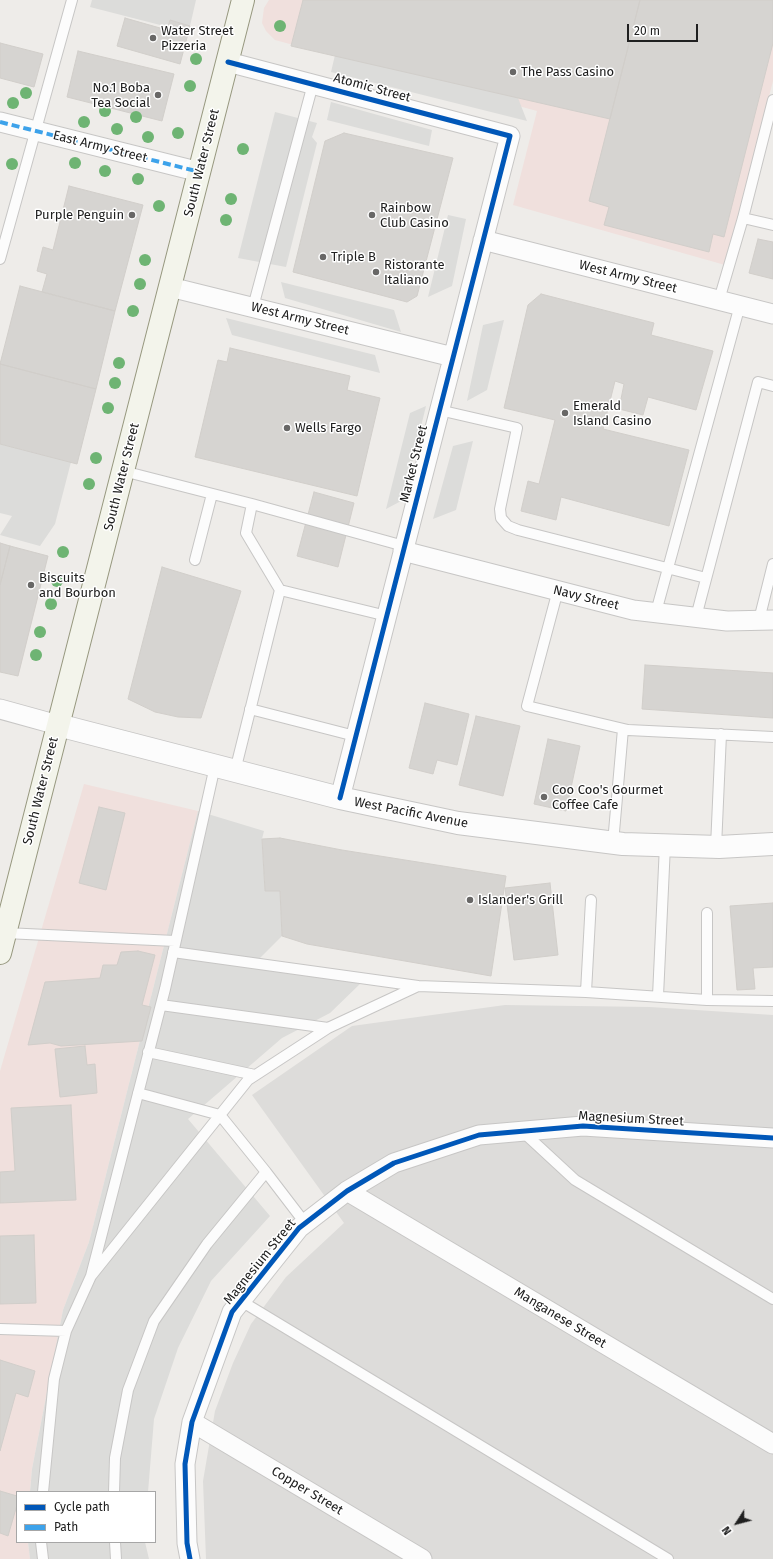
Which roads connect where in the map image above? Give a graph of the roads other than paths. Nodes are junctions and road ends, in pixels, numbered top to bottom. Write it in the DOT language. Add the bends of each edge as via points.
graph roads {
  1 [pos="72,0"];
  2 [pos="243,0"];
  3 [pos="228,62"];
  4 [pos="314,84"];
  5 [pos="773,100"];
  6 [pos="0,122"];
  7 [pos="36,131"];
  8 [pos="510,136"];
  9 [pos="200,172"];
  10 [pos="743,218"];
  11 [pos="773,225"];
  12 [pos="483,240"];
  13 [pos="0,259"];
  14 [pos="170,286"];
  15 [pos="719,300"];
  16 [pos="740,305"];
  17 [pos="253,308"];
  18 [pos="773,314"];
  19 [pos="453,357"];
  20 [pos="773,386"];
  21 [pos="439,410"];
  22 [pos="123,471"];
  23 [pos="212,494"];
  24 [pos="252,504"];
  25 [pos="404,548"];
  26 [pos="195,560"];
  27 [pos="773,564"];
  28 [pos="668,568"];
  29 [pos="706,578"];
  30 [pos="280,590"];
  31 [pos="558,590"];
  32 [pos="656,612"];
  33 [pos="386,616"];
  34 [pos="696,617"];
  35 [pos="766,620"];
  36 [pos="0,709"];
  37 [pos="250,709"];
  38 [pos="58,726"];
  39 [pos="623,729"];
  40 [pos="721,734"];
  41 [pos="356,736"];
  42 [pos="773,737"];
  43 [pos="225,768"];
  44 [pos="340,798"];
  45 [pos="613,843"];
  46 [pos="773,844"];
  47 [pos="665,845"];
  48 [pos="716,846"];
  49 [pos="591,900"];
  50 [pos="707,913"];
  51 [pos="176,941"];
  52 [pos="3,943"];
  53 [pos="173,952"];
  54 [pos="418,986"];
  55 [pos="586,992"];
  56 [pos="658,996"];
  57 [pos="706,1000"];
  58 [pos="773,1001"];
  59 [pos="161,1005"];
  60 [pos="328,1028"];
  61 [pos="148,1052"];
  62 [pos="255,1075"];
  63 [pos="138,1093"];
  64 [pos="220,1115"];
  65 [pos="522,1131"];
  66 [pos="773,1138"];
  67 [pos="266,1172"];
  68 [pos="347,1191"];
  69 [pos="305,1223"];
  70 [pos="91,1276"];
  71 [pos="773,1299"];
  72 [pos="241,1301"];
  73 [pos="0,1329"];
  74 [pos="66,1331"];
  75 [pos="192,1422"];
  76 [pos="773,1444"];
  77 [pos="43,1491"];
  78 [pos="114,1491"];
  79 [pos="41,1543"];
  80 [pos="115,1543"];
  81 [pos="43,1559"];
  82 [pos="116,1559"];
  83 [pos="190,1559"];
  84 [pos="422,1559"];
  85 [pos="668,1559"];
  1 -- 7 [label="lane"];
  2 -- 3 [label="main road, South Water Street"];
  3 -- 4 [label="street, Atomic Street"];
  3 -- 9 [label="main road, South Water Street"];
  4 -- 8 [label="street, Atomic Street"];
  4 -- 17 [label="lane"];
  5 -- 10 [label="lane"];
  6 -- 7 [label="street, East Army Street"];
  7 -- 9 [label="street, East Army Street"];
  7 -- 13 [label="lane"];
  8 -- 12 [label="street, Market Street"];
  9 -- 14 [label="main road, South Water Street"];
  10 -- 11 [label="lane"];
  10 -- 15 [label="lane"];
  12 -- 15 [label="street, West Army Street"];
  12 -- 19 [label="street, Market Street"];
  14 -- 17 [label="street, West Army Street"];
  14 -- 22 [label="main road, South Water Street"];
  15 -- 16 [label="street, West Army Street"];
  16 -- 18 [label="street, West Army Street"];
  16 -- 28 [label="lane"];
  17 -- 19 [label="street, West Army Street"];
  19 -- 21 [label="street, Market Street"];
  20 -- 29 [label="lane" via="758,382"];
  21 -- 25 [label="street, Market Street"];
  21 -- 28 [label="lane" via="517,428 500,508 501,518 508,526"];
  22 -- 23 [label="lane"];
  22 -- 38 [label="main road, South Water Street"];
  23 -- 24 [label="lane"];
  23 -- 26 [label="lane"];
  24 -- 25 [label="lane"];
  24 -- 30 [label="lane" via="246,533"];
  25 -- 31 [label="street, Navy Street"];
  25 -- 33 [label="street, Market Street"];
  27 -- 35 [label="lane"];
  28 -- 29 [label="lane"];
  28 -- 32 [label="lane"];
  29 -- 34 [label="lane"];
  30 -- 33 [label="lane"];
  30 -- 37 [label="lane"];
  31 -- 32 [label="street, Navy Street" via="633,610"];
  31 -- 39 [label="lane" via="527,706"];
  32 -- 34 [label="street, Navy Street"];
  33 -- 41 [label="street, Market Street"];
  34 -- 35 [label="street, Navy Street" via="727,621"];
  36 -- 38 [label="street"];
  37 -- 41 [label="lane"];
  37 -- 43 [label="lane"];
  38 -- 43 [label="street, West Pacific Avenue"];
  38 -- 52 [label="main road, South Water Street"];
  39 -- 40 [label="lane"];
  39 -- 45 [label="lane"];
  40 -- 42 [label="lane"];
  40 -- 48 [label="lane"];
  41 -- 44 [label="street, Market Street"];
  43 -- 44 [label="street, West Pacific Avenue"];
  43 -- 51 [label="lane"];
  44 -- 45 [label="street, West Pacific Avenue" via="458,823"];
  45 -- 47 [label="street, West Pacific Avenue"];
  46 -- 48 [label="street, West Pacific Avenue"];
  47 -- 48 [label="street, West Pacific Avenue"];
  47 -- 56 [label="lane"];
  49 -- 55 [label="lane"];
  50 -- 57 [label="lane"];
  51 -- 52 [label="lane"];
  51 -- 53 [label="lane"];
  53 -- 54 [label="lane"];
  53 -- 59 [label="lane"];
  54 -- 55 [label="lane"];
  54 -- 60 [label="lane"];
  55 -- 56 [label="lane"];
  56 -- 57 [label="lane"];
  57 -- 58 [label="lane"];
  59 -- 60 [label="lane"];
  59 -- 61 [label="lane"];
  60 -- 62 [label="lane"];
  61 -- 62 [label="lane"];
  61 -- 63 [label="lane"];
  62 -- 64 [label="lane"];
  63 -- 64 [label="lane"];
  63 -- 70 [label="lane"];
  64 -- 67 [label="lane"];
  64 -- 70 [label="lane"];
  65 -- 66 [label="street, Magnesium Street" via="584,1126"];
  65 -- 68 [label="street, Magnesium Street" via="479,1135 394,1163"];
  65 -- 71 [label="lane" via="575,1180"];
  67 -- 69 [label="lane"];
  67 -- 78 [label="lane" via="207,1244 154,1321 128,1390 115,1458"];
  68 -- 69 [label="street, Magnesium Street"];
  68 -- 76 [label="street, Manganese Street"];
  69 -- 72 [label="street, Magnesium Street"];
  70 -- 74 [label="lane"];
  72 -- 75 [label="street, Magnesium Street" via="232,1312"];
  72 -- 85 [label="lane"];
  73 -- 74 [label="lane"];
  74 -- 77 [label="lane" via="54,1379"];
  75 -- 83 [label="street, Magnesium Street" via="185,1464 187,1543"];
  75 -- 84 [label="street, Copper Street"];
  79 -- 81 [label="lane"];
  80 -- 82 [label="lane"];
}
